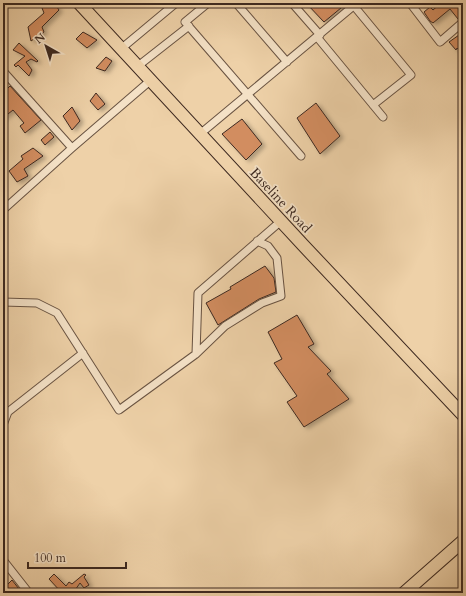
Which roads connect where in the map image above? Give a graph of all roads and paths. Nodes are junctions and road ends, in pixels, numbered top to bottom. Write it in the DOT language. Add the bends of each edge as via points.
graph roads {
  1 [pos="79,3"];
  2 [pos="176,3"];
  3 [pos="208,3"];
  4 [pos="236,3"];
  5 [pos="292,3"];
  6 [pos="410,3"];
  7 [pos="356,4"];
  8 [pos="463,22"];
  9 [pos="189,26"];
  10 [pos="318,36"];
  11 [pos="122,48"];
  12 [pos="287,62"];
  13 [pos="138,66"];
  14 [pos="3,71"];
  15 [pos="151,80"];
  16 [pos="248,95"];
  17 [pos="373,105"];
  18 [pos="383,117"];
  19 [pos="200,134"];
  20 [pos="72,148"];
  21 [pos="301,156"];
  22 [pos="4,208"];
  23 [pos="280,220"];
  24 [pos="257,241"];
  25 [pos="3,302"];
  26 [pos="83,353"];
  27 [pos="196,354"];
  28 [pos="463,414"];
  29 [pos="3,425"];
  30 [pos="463,541"];
  31 [pos="3,560"];
  32 [pos="29,593"];
  33 [pos="404,593"];
  1 -- 11 [label="main road, Baseline Road"];
  2 -- 11 [label="street"];
  3 -- 9 [label="street" via="185,22"];
  4 -- 12 [label="street"];
  5 -- 10 [label="street"];
  6 -- 8 [label="street" via="440,42"];
  7 -- 10 [label="street"];
  7 -- 17 [label="street" via="411,75"];
  9 -- 13 [label="street"];
  9 -- 16 [label="street"];
  10 -- 12 [label="street"];
  10 -- 17 [label="street"];
  11 -- 13 [label="main road, Baseline Road"];
  12 -- 16 [label="street"];
  13 -- 15 [label="main road, Baseline Road"];
  14 -- 20 [label="street"];
  15 -- 19 [label="main road, Baseline Road"];
  15 -- 20 [label="street"];
  16 -- 19 [label="street"];
  16 -- 21 [label="street"];
  17 -- 18 [label="street"];
  19 -- 23 [label="main road, Baseline Road"];
  20 -- 22 [label="street"];
  23 -- 24 [label="street"];
  23 -- 28 [label="main road, Baseline Road"];
  24 -- 27 [label="street" via="198,293"];
  24 -- 27 [label="street" via="268,246 277,258 281,296 225,326"];
  25 -- 26 [label="street" via="37,303 57,313"];
  26 -- 27 [label="street" via="119,410"];
  26 -- 29 [label="street" via="8,412"];
  30 -- 33 [label="main road"];
  31 -- 32 [label="street"];
}
